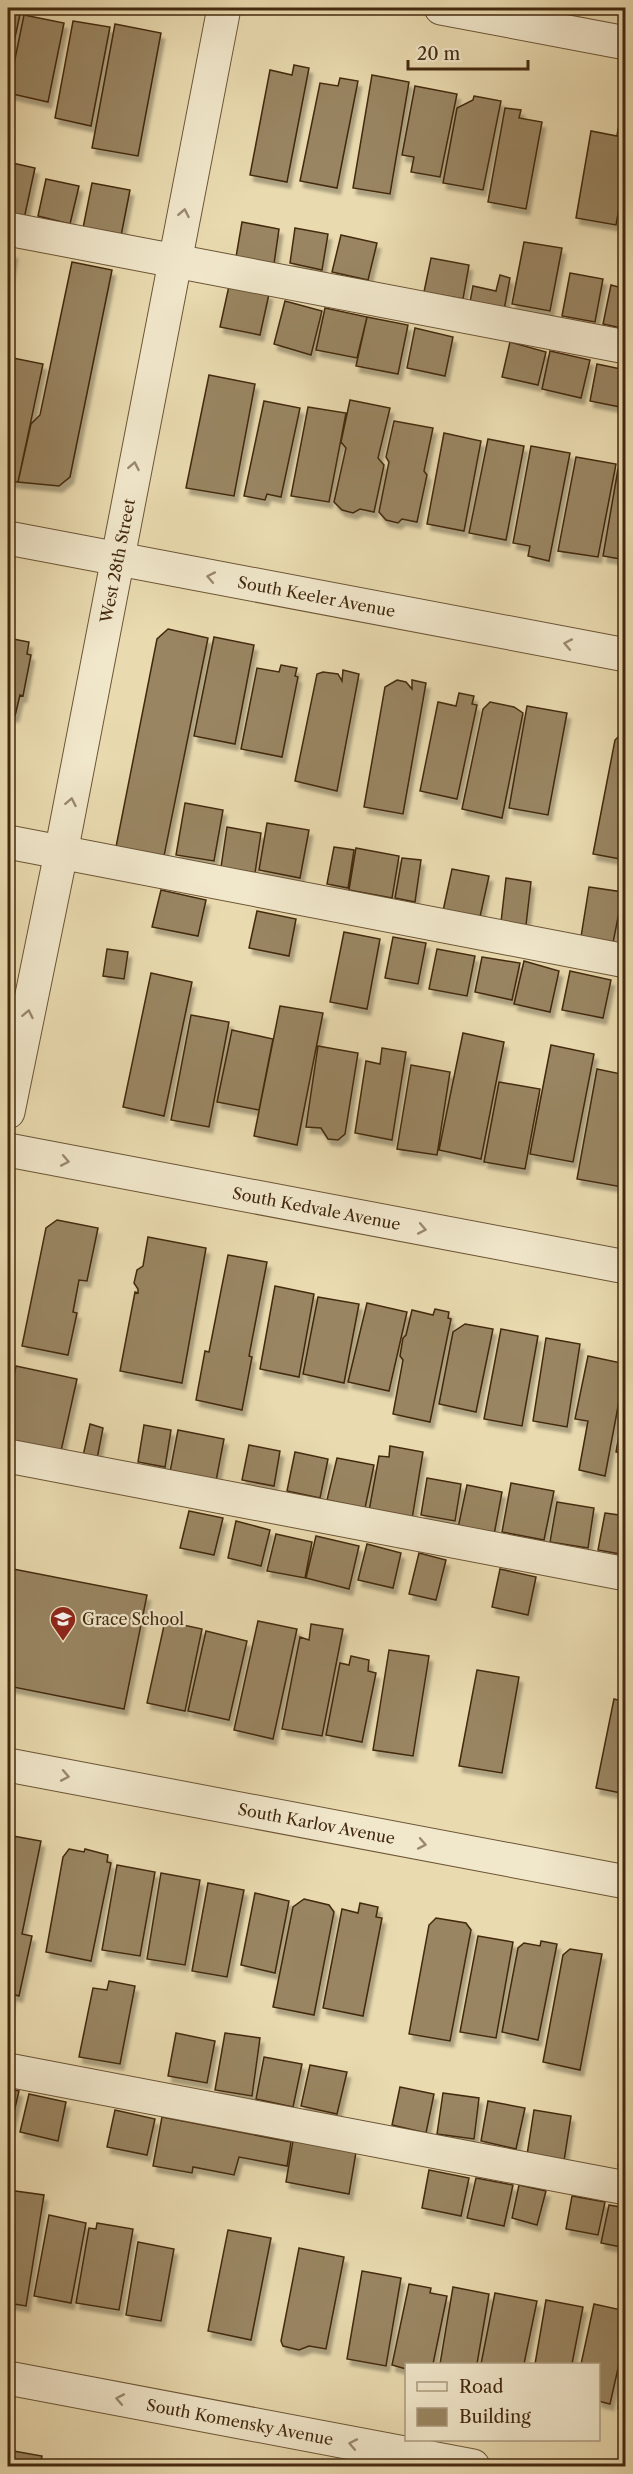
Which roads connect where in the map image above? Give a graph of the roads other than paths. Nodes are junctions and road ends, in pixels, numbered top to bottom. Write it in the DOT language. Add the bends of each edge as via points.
graph roads {
  1 [pos="224,8"];
  2 [pos="441,8"];
  3 [pos="626,43"];
  4 [pos="8,229"];
  5 [pos="175,261"];
  6 [pos="626,346"];
  7 [pos="8,538"];
  8 [pos="116,558"];
  9 [pos="626,655"];
  10 [pos="8,842"];
  11 [pos="61,853"];
  12 [pos="626,961"];
  13 [pos="8,1112"];
  14 [pos="8,1150"];
  15 [pos="626,1267"];
  16 [pos="8,1456"];
  17 [pos="626,1574"];
  18 [pos="8,1765"];
  19 [pos="626,1882"];
  20 [pos="8,2070"];
  21 [pos="626,2188"];
  22 [pos="8,2378"];
  23 [pos="472,2466"];
  5 -- 1 [label="street, West 28th Street, one-way"];
  2 -- 3 [label="street"];
  4 -- 5 [label="street"];
  5 -- 6 [label="street"];
  8 -- 5 [label="street, West 28th Street, one-way"];
  7 -- 8 [label="street, South Keeler Avenue"];
  9 -- 8 [label="street, South Keeler Avenue, one-way"];
  11 -- 8 [label="street, West 28th Street, one-way"];
  10 -- 11 [label="street"];
  11 -- 12 [label="street"];
  13 -- 11 [label="street, West 28th Street, one-way"];
  14 -- 15 [label="street, South Kedvale Avenue, one-way"];
  16 -- 17 [label="street"];
  18 -- 19 [label="street, South Karlov Avenue, one-way"];
  20 -- 21 [label="street"];
  23 -- 22 [label="street, South Komensky Avenue, one-way"];
}
